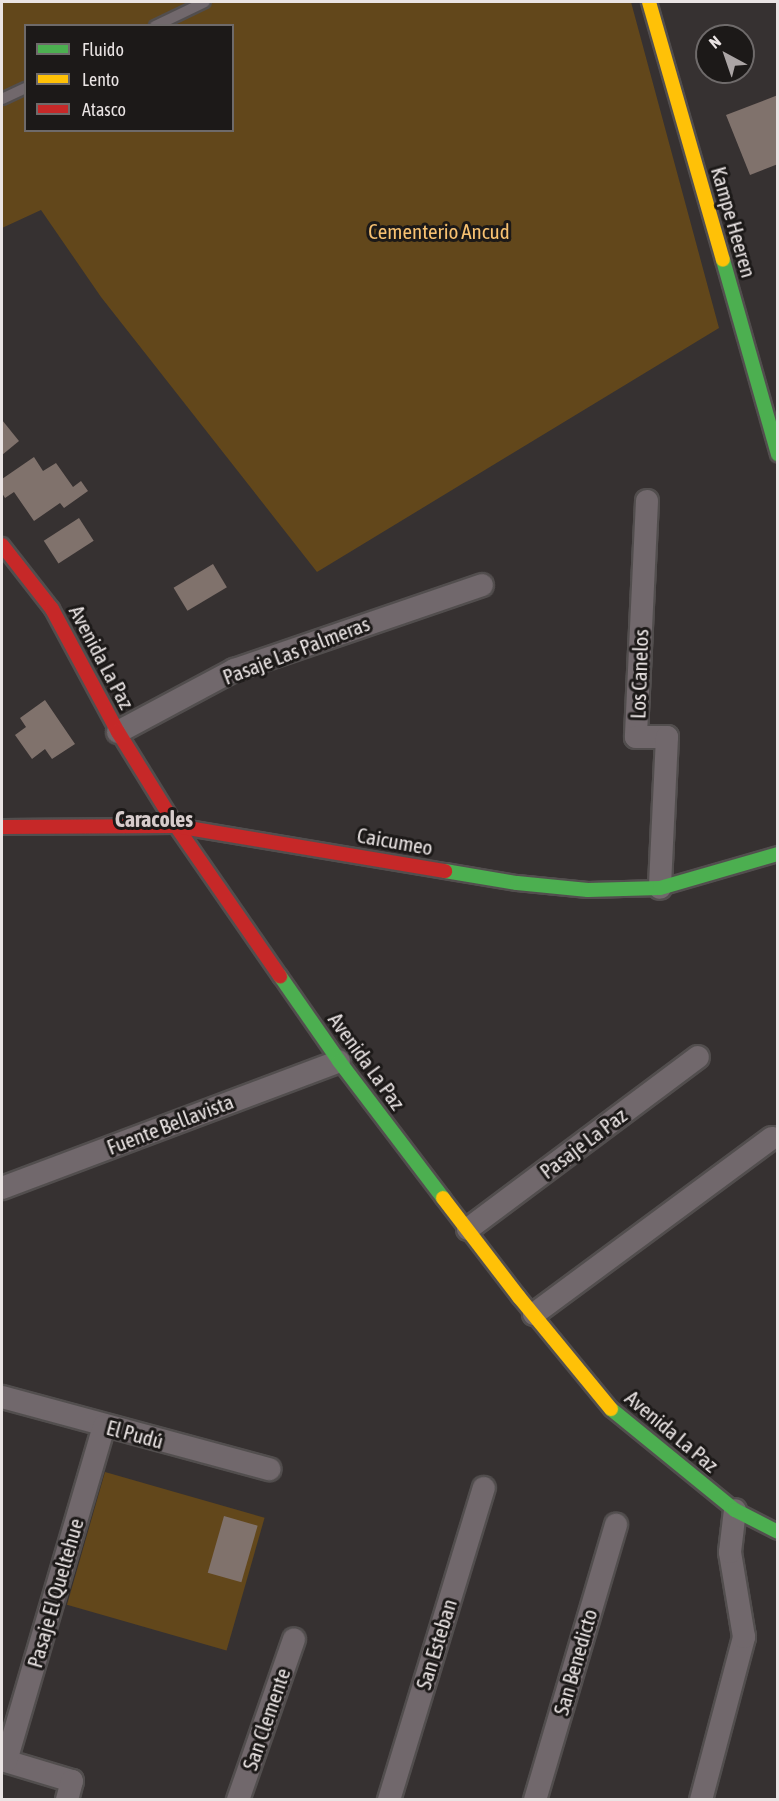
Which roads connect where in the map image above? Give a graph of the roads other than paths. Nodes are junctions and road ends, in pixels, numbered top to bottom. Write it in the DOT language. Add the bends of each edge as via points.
graph roads {
  1 [pos="205,2"];
  2 [pos="649,2"];
  3 [pos="159,24"];
  4 [pos="24,89"];
  5 [pos="2,99"];
  6 [pos="777,454"];
  7 [pos="646,501"];
  8 [pos="2,545"];
  9 [pos="482,585"];
  10 [pos="118,732"];
  11 [pos="176,826"];
  12 [pos="2,827"];
  13 [pos="777,854"];
  14 [pos="660,888"];
  15 [pos="698,1057"];
  16 [pos="339,1061"];
  17 [pos="772,1138"];
  18 [pos="2,1188"];
  19 [pos="468,1229"];
  20 [pos="534,1314"];
  21 [pos="2,1398"];
  22 [pos="104,1426"];
  23 [pos="269,1469"];
  24 [pos="484,1488"];
  25 [pos="735,1510"];
  26 [pos="615,1525"];
  27 [pos="777,1532"];
  28 [pos="294,1639"];
  29 [pos="4,1761"];
  30 [pos="70,1790"];
  31 [pos="238,1800"];
  32 [pos="389,1800"];
  33 [pos="535,1800"];
  34 [pos="701,1800"];
  1 -- 3 [label="lane"];
  2 -- 6 [label="street, Kampe Heeren"];
  4 -- 5 [label="lane"];
  7 -- 14 [label="street, Los Canelos" via="636,737 667,737"];
  8 -- 10 [label="street, Avenida La Paz" via="52,609"];
  9 -- 10 [label="street, Pasaje Las Palmeras" via="234,670"];
  10 -- 11 [label="street, Avenida La Paz"];
  11 -- 12 [label="street, Caicumeo"];
  11 -- 14 [label="street, Caicumeo" via="517,883 588,890"];
  11 -- 16 [label="street, Avenida La Paz"];
  13 -- 14 [label="street, Caicumeo"];
  15 -- 19 [label="street, Pasaje La Paz"];
  16 -- 18 [label="street, Fuente Bellavista"];
  16 -- 19 [label="street, Avenida La Paz"];
  17 -- 20 [label="street"];
  19 -- 20 [label="street, Avenida La Paz"];
  20 -- 25 [label="street, Avenida La Paz" via="616,1415"];
  21 -- 22 [label="street, El Pudú"];
  22 -- 23 [label="street, El Pudú"];
  22 -- 29 [label="street, Pasaje El Queltehue"];
  24 -- 32 [label="street, San Esteban"];
  25 -- 27 [label="street, Avenida La Paz"];
  25 -- 34 [label="street" via="730,1552 744,1637"];
  26 -- 33 [label="street, San Benedicto"];
  28 -- 31 [label="street, San Clemente"];
  29 -- 30 [label="street"];
}
